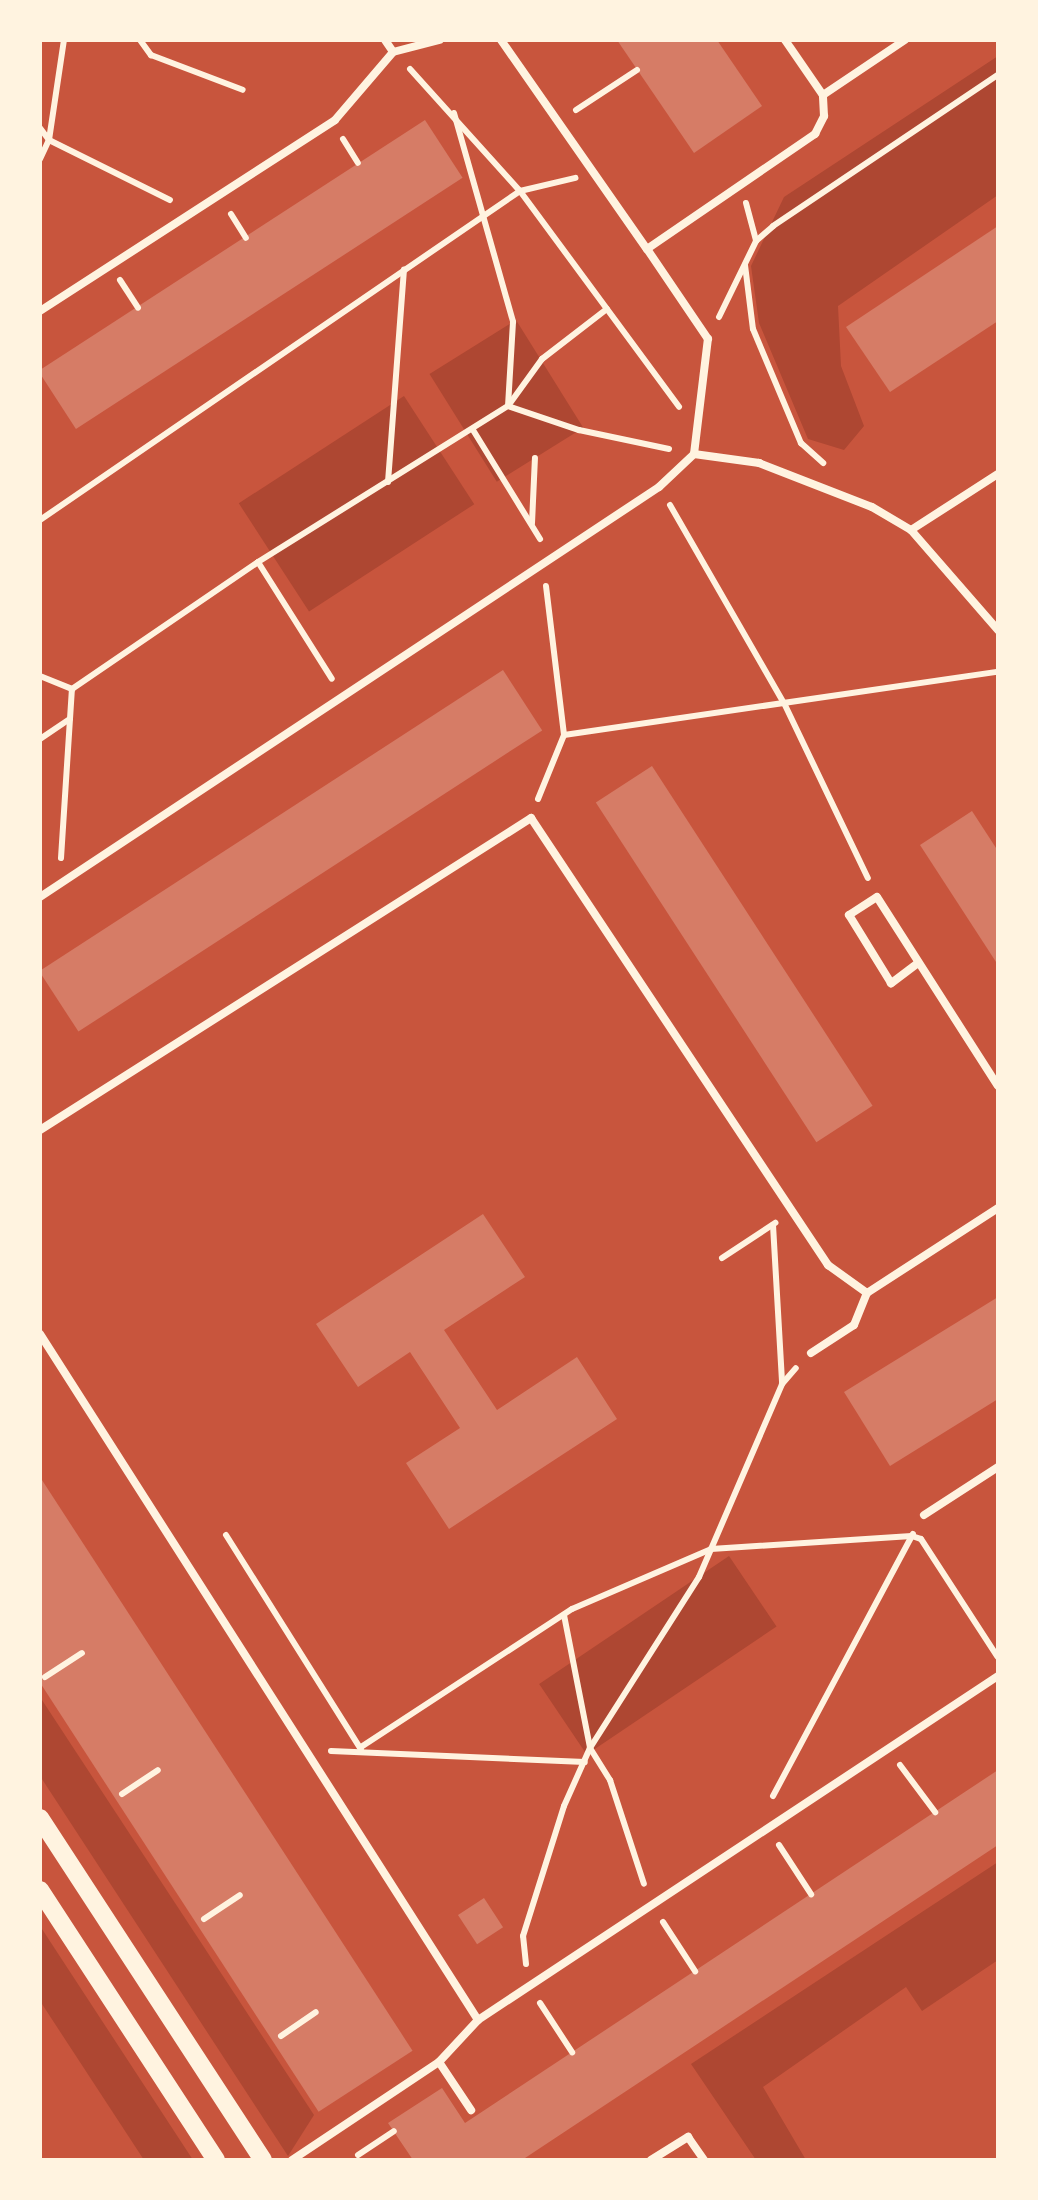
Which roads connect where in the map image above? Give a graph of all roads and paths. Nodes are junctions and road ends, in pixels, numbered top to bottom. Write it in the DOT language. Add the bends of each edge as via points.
graph roads {
  1 [pos="64,40"];
  2 [pos="140,40"];
  3 [pos="385,40"];
  4 [pos="439,40"];
  5 [pos="501,40"];
  6 [pos="785,40"];
  7 [pos="905,40"];
  8 [pos="393,52"];
  9 [pos="637,70"];
  10 [pos="998,75"];
  11 [pos="242,90"];
  12 [pos="822,95"];
  13 [pos="454,113"];
  14 [pos="558,122"];
  15 [pos="40,128"];
  16 [pos="49,140"];
  17 [pos="40,158"];
  18 [pos="594,174"];
  19 [pos="741,185"];
  20 [pos="520,191"];
  21 [pos="194,211"];
  22 [pos="480,218"];
  23 [pos="756,241"];
  24 [pos="647,249"];
  25 [pos="745,264"];
  26 [pos="404,268"];
  27 [pos="607,310"];
  28 [pos="40,311"];
  29 [pos="708,339"];
  30 [pos="508,406"];
  31 [pos="473,430"];
  32 [pos="700,436"];
  33 [pos="694,454"];
  34 [pos="536,458"];
  35 [pos="829,468"];
  36 [pos="998,474"];
  37 [pos="388,483"];
  38 [pos="659,487"];
  39 [pos="40,520"];
  40 [pos="532,524"];
  41 [pos="912,530"];
  42 [pos="544,561"];
  43 [pos="258,562"];
  44 [pos="998,630"];
  45 [pos="998,672"];
  46 [pos="40,676"];
  47 [pos="72,689"];
  48 [pos="343,696"];
  49 [pos="784,703"];
  50 [pos="71,718"];
  51 [pos="564,735"];
  52 [pos="40,739"];
  53 [pos="531,818"];
  54 [pos="58,886"];
  55 [pos="40,897"];
  56 [pos="877,897"];
  57 [pos="918,963"];
  58 [pos="998,1086"];
  59 [pos="40,1130"];
  60 [pos="998,1208"];
  61 [pos="792,1212"];
  62 [pos="773,1225"];
  63 [pos="722,1258"];
  64 [pos="867,1293"];
  65 [pos="40,1334"];
  66 [pos="811,1352"];
  67 [pos="782,1384"];
  68 [pos="998,1467"];
  69 [pos="924,1515"];
  70 [pos="226,1535"];
  71 [pos="912,1536"];
  72 [pos="711,1549"];
  73 [pos="564,1614"];
  74 [pos="82,1653"];
  75 [pos="998,1658"];
  76 [pos="998,1676"];
  77 [pos="45,1677"];
  78 [pos="590,1748"];
  79 [pos="889,1749"];
  80 [pos="304,1750"];
  81 [pos="361,1750"];
  82 [pos="585,1762"];
  83 [pos="158,1770"];
  84 [pos="122,1794"];
  85 [pos="935,1812"];
  86 [pos="40,1818"];
  87 [pos="768,1828"];
  88 [pos="40,1890"];
  89 [pos="811,1894"];
  90 [pos="240,1895"];
  91 [pos="652,1905"];
  92 [pos="204,1919"];
  93 [pos="695,1971"];
  94 [pos="528,1986"];
  95 [pos="316,2012"];
  96 [pos="478,2020"];
  97 [pos="281,2036"];
  98 [pos="572,2052"];
  99 [pos="440,2062"];
  100 [pos="471,2110"];
  101 [pos="394,2131"];
  102 [pos="358,2155"];
  103 [pos="216,2160"];
  104 [pos="263,2160"];
  105 [pos="292,2160"];
  106 [pos="651,2160"];
  107 [pos="704,2160"];
  1 -- 16 [label="path"];
  2 -- 11 [label="path" via="151,54"];
  3 -- 8 [label="lane"];
  4 -- 8 [label="lane"];
  5 -- 14 [label="lane"];
  6 -- 12 [label="lane"];
  7 -- 12 [label="lane"];
  8 -- 13 [label="path"];
  8 -- 21 [label="lane" via="335,120"];
  9 -- 14 [label="path"];
  10 -- 23 [label="path"];
  12 -- 19 [label="lane" via="824,116 815,134"];
  13 -- 20 [label="path"];
  13 -- 22 [label="path"];
  14 -- 18 [label="lane"];
  15 -- 16 [label="path"];
  16 -- 17 [label="path"];
  16 -- 21 [label="path"];
  18 -- 20 [label="path"];
  18 -- 24 [label="lane"];
  19 -- 23 [label="path"];
  19 -- 24 [label="lane"];
  20 -- 22 [label="path"];
  20 -- 27 [label="path"];
  21 -- 28 [label="lane"];
  22 -- 26 [label="path"];
  22 -- 30 [label="path" via="513,322"];
  23 -- 25 [label="path"];
  24 -- 29 [label="lane"];
  25 -- 29 [label="path"];
  25 -- 35 [label="path" via="752,329 800,443"];
  26 -- 37 [label="path"];
  26 -- 39 [label="path"];
  27 -- 30 [label="path" via="542,359"];
  27 -- 32 [label="path"];
  29 -- 32 [label="lane"];
  30 -- 31 [label="path"];
  30 -- 33 [label="path" via="578,430"];
  31 -- 37 [label="path"];
  31 -- 40 [label="path"];
  32 -- 33 [label="lane"];
  33 -- 38 [label="lane"];
  33 -- 41 [label="lane" via="760,463 872,506"];
  34 -- 40 [label="path"];
  36 -- 41 [label="lane"];
  37 -- 43 [label="path"];
  38 -- 42 [label="lane"];
  38 -- 49 [label="path"];
  40 -- 42 [label="path"];
  41 -- 44 [label="lane"];
  42 -- 48 [label="lane"];
  42 -- 51 [label="path"];
  43 -- 47 [label="path"];
  43 -- 48 [label="path"];
  45 -- 49 [label="path"];
  46 -- 47 [label="path"];
  47 -- 50 [label="path"];
  48 -- 54 [label="lane"];
  49 -- 51 [label="path"];
  49 -- 56 [label="path"];
  50 -- 52 [label="path"];
  50 -- 54 [label="path"];
  51 -- 53 [label="path"];
  53 -- 59 [label="lane"];
  53 -- 61 [label="lane"];
  54 -- 55 [label="lane"];
  56 -- 57 [label="lane"];
  56 -- 57 [label="lane" via="849,915 891,983"];
  57 -- 58 [label="lane"];
  60 -- 64 [label="lane"];
  61 -- 62 [label="path"];
  61 -- 64 [label="lane" via="828,1265"];
  62 -- 63 [label="path"];
  62 -- 67 [label="path"];
  64 -- 66 [label="lane" via="854,1325"];
  65 -- 80 [label="lane"];
  66 -- 67 [label="path"];
  67 -- 72 [label="path"];
  68 -- 69 [label="lane"];
  69 -- 71 [label="path"];
  70 -- 81 [label="path"];
  71 -- 72 [label="path"];
  71 -- 75 [label="path" via="921,1540"];
  71 -- 87 [label="path" via="770,1800"];
  72 -- 73 [label="path"];
  72 -- 78 [label="path"];
  73 -- 78 [label="path"];
  73 -- 81 [label="path"];
  74 -- 77 [label="path"];
  76 -- 79 [label="lane"];
  78 -- 82 [label="path"];
  78 -- 91 [label="path" via="610,1780"];
  79 -- 85 [label="path"];
  79 -- 87 [label="lane"];
  80 -- 81 [label="path"];
  80 -- 96 [label="lane"];
  81 -- 82 [label="path"];
  82 -- 94 [label="path" via="524,1936"];
  83 -- 84 [label="path"];
  86 -- 104 [label="street"];
  87 -- 89 [label="path"];
  87 -- 91 [label="lane"];
  88 -- 103 [label="street"];
  90 -- 92 [label="path"];
  91 -- 93 [label="path"];
  91 -- 94 [label="lane"];
  94 -- 96 [label="lane"];
  94 -- 98 [label="path"];
  95 -- 97 [label="path"];
  96 -- 99 [label="lane"];
  99 -- 100 [label="lane"];
  99 -- 105 [label="lane"];
  101 -- 102 [label="path"];
  106 -- 107 [label="lane" via="688,2136"];
}
